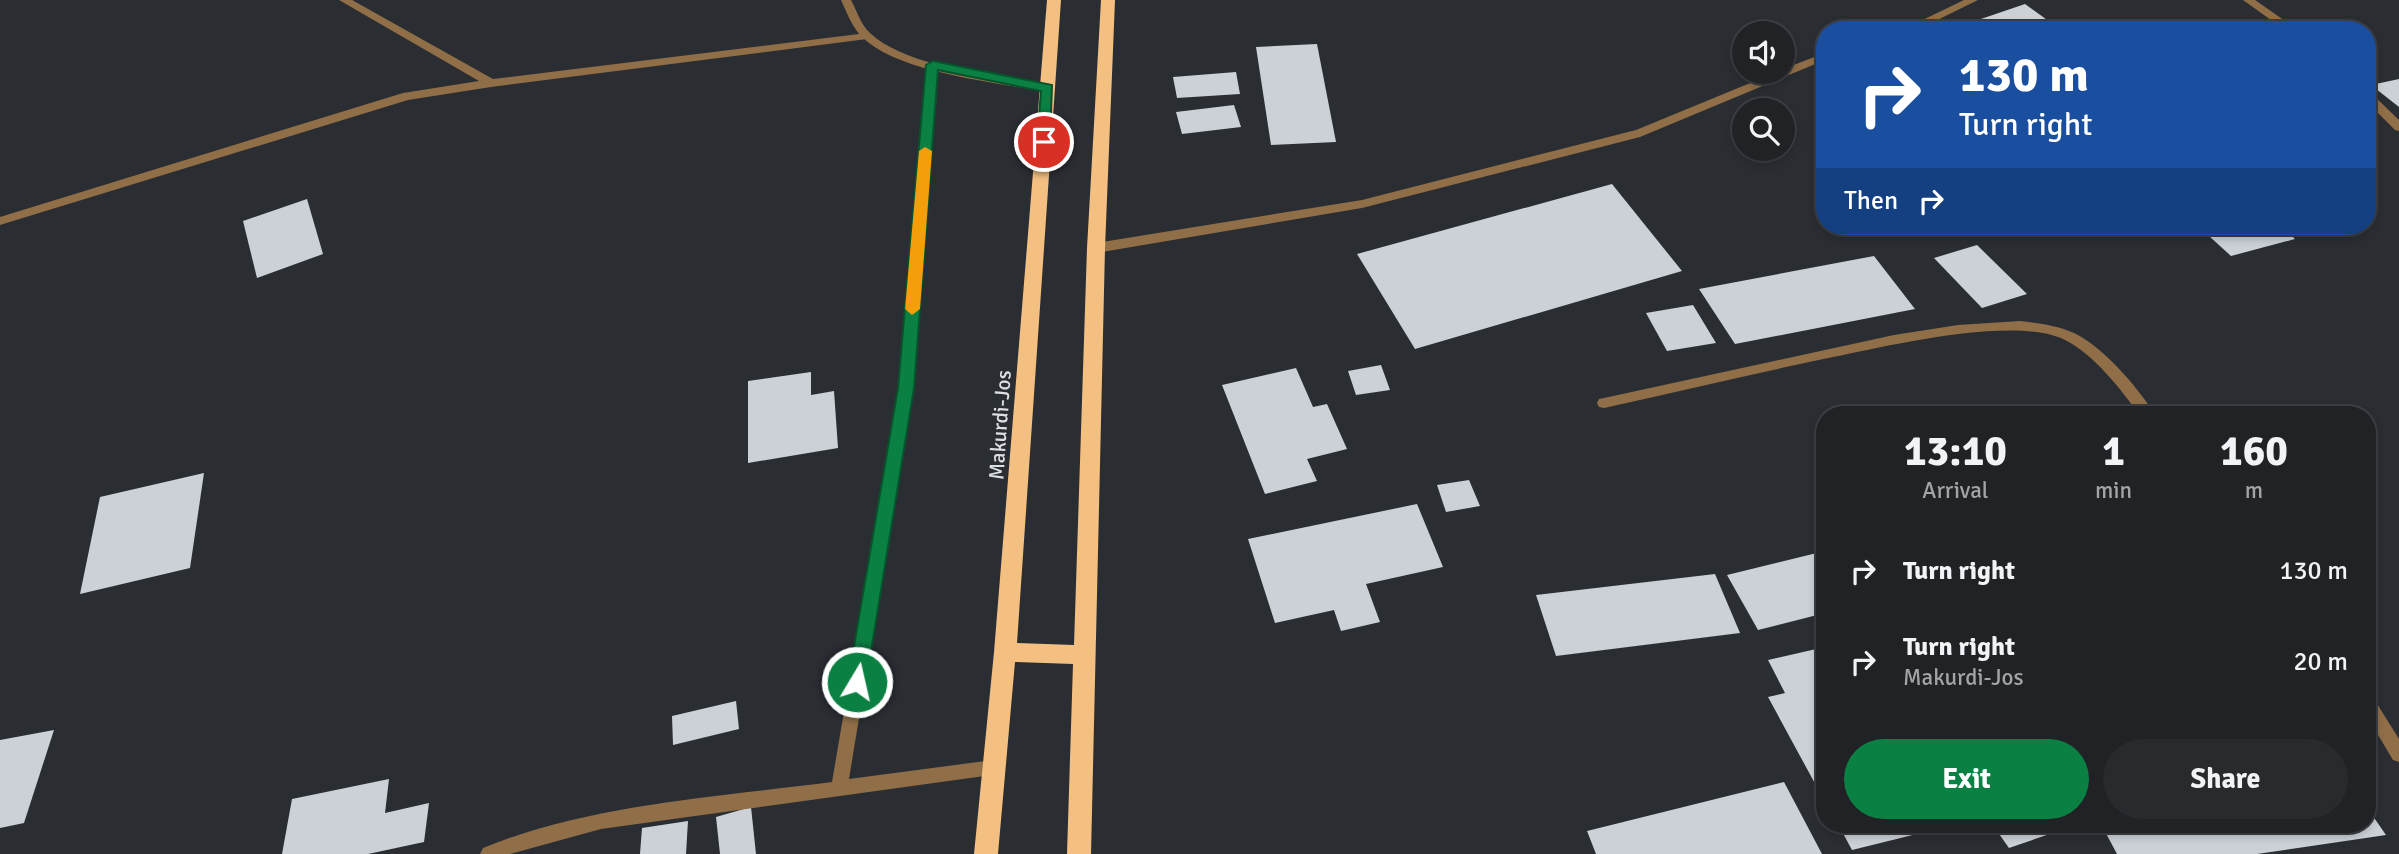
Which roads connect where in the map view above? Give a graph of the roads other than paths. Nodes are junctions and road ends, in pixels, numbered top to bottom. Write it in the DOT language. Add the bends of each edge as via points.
graph roads {
  1 [pos="344,0"];
  2 [pos="846,0"];
  3 [pos="1054,0"];
  4 [pos="1108,0"];
  5 [pos="1973,0"];
  6 [pos="2248,0"];
  7 [pos="1927,21"];
  8 [pos="2280,21"];
  9 [pos="867,36"];
  10 [pos="1816,60"];
  11 [pos="933,65"];
  12 [pos="491,83"];
  13 [pos="1048,88"];
  14 [pos="2376,105"];
  15 [pos="2399,127"];
  16 [pos="0,221"];
  17 [pos="1096,247"];
  18 [pos="1604,403"];
  19 [pos="2140,406"];
  20 [pos="1006,652"];
  21 [pos="1084,655"];
  22 [pos="2376,717"];
  23 [pos="2399,754"];
  24 [pos="993,768"];
  25 [pos="839,789"];
  26 [pos="489,854"];
  27 [pos="986,854"];
  28 [pos="1079,854"];
  1 -- 12 [label="street"];
  2 -- 9 [label="street"];
  3 -- 13 [label="highway, Makurdi-Jos"];
  4 -- 17 [label="highway"];
  5 -- 7 [label="street"];
  6 -- 8 [label="street"];
  9 -- 11 [label="street" via="895,53"];
  9 -- 12 [label="street"];
  10 -- 17 [label="street" via="1640,133 1362,204"];
  11 -- 13 [label="street"];
  11 -- 25 [label="street" via="906,388"];
  12 -- 16 [label="street" via="407,96"];
  13 -- 20 [label="highway, Makurdi-Jos"];
  14 -- 15 [label="street"];
  17 -- 21 [label="highway"];
  18 -- 19 [label="street" via="1941,331 2036,327 2069,337 2097,359"];
  20 -- 21 [label="highway"];
  20 -- 24 [label="highway, Makurdi-Jos"];
  21 -- 28 [label="highway"];
  22 -- 23 [label="street"];
  24 -- 25 [label="street"];
  24 -- 27 [label="highway, Makurdi-Jos"];
  25 -- 26 [label="street" via="601,821"];
}
